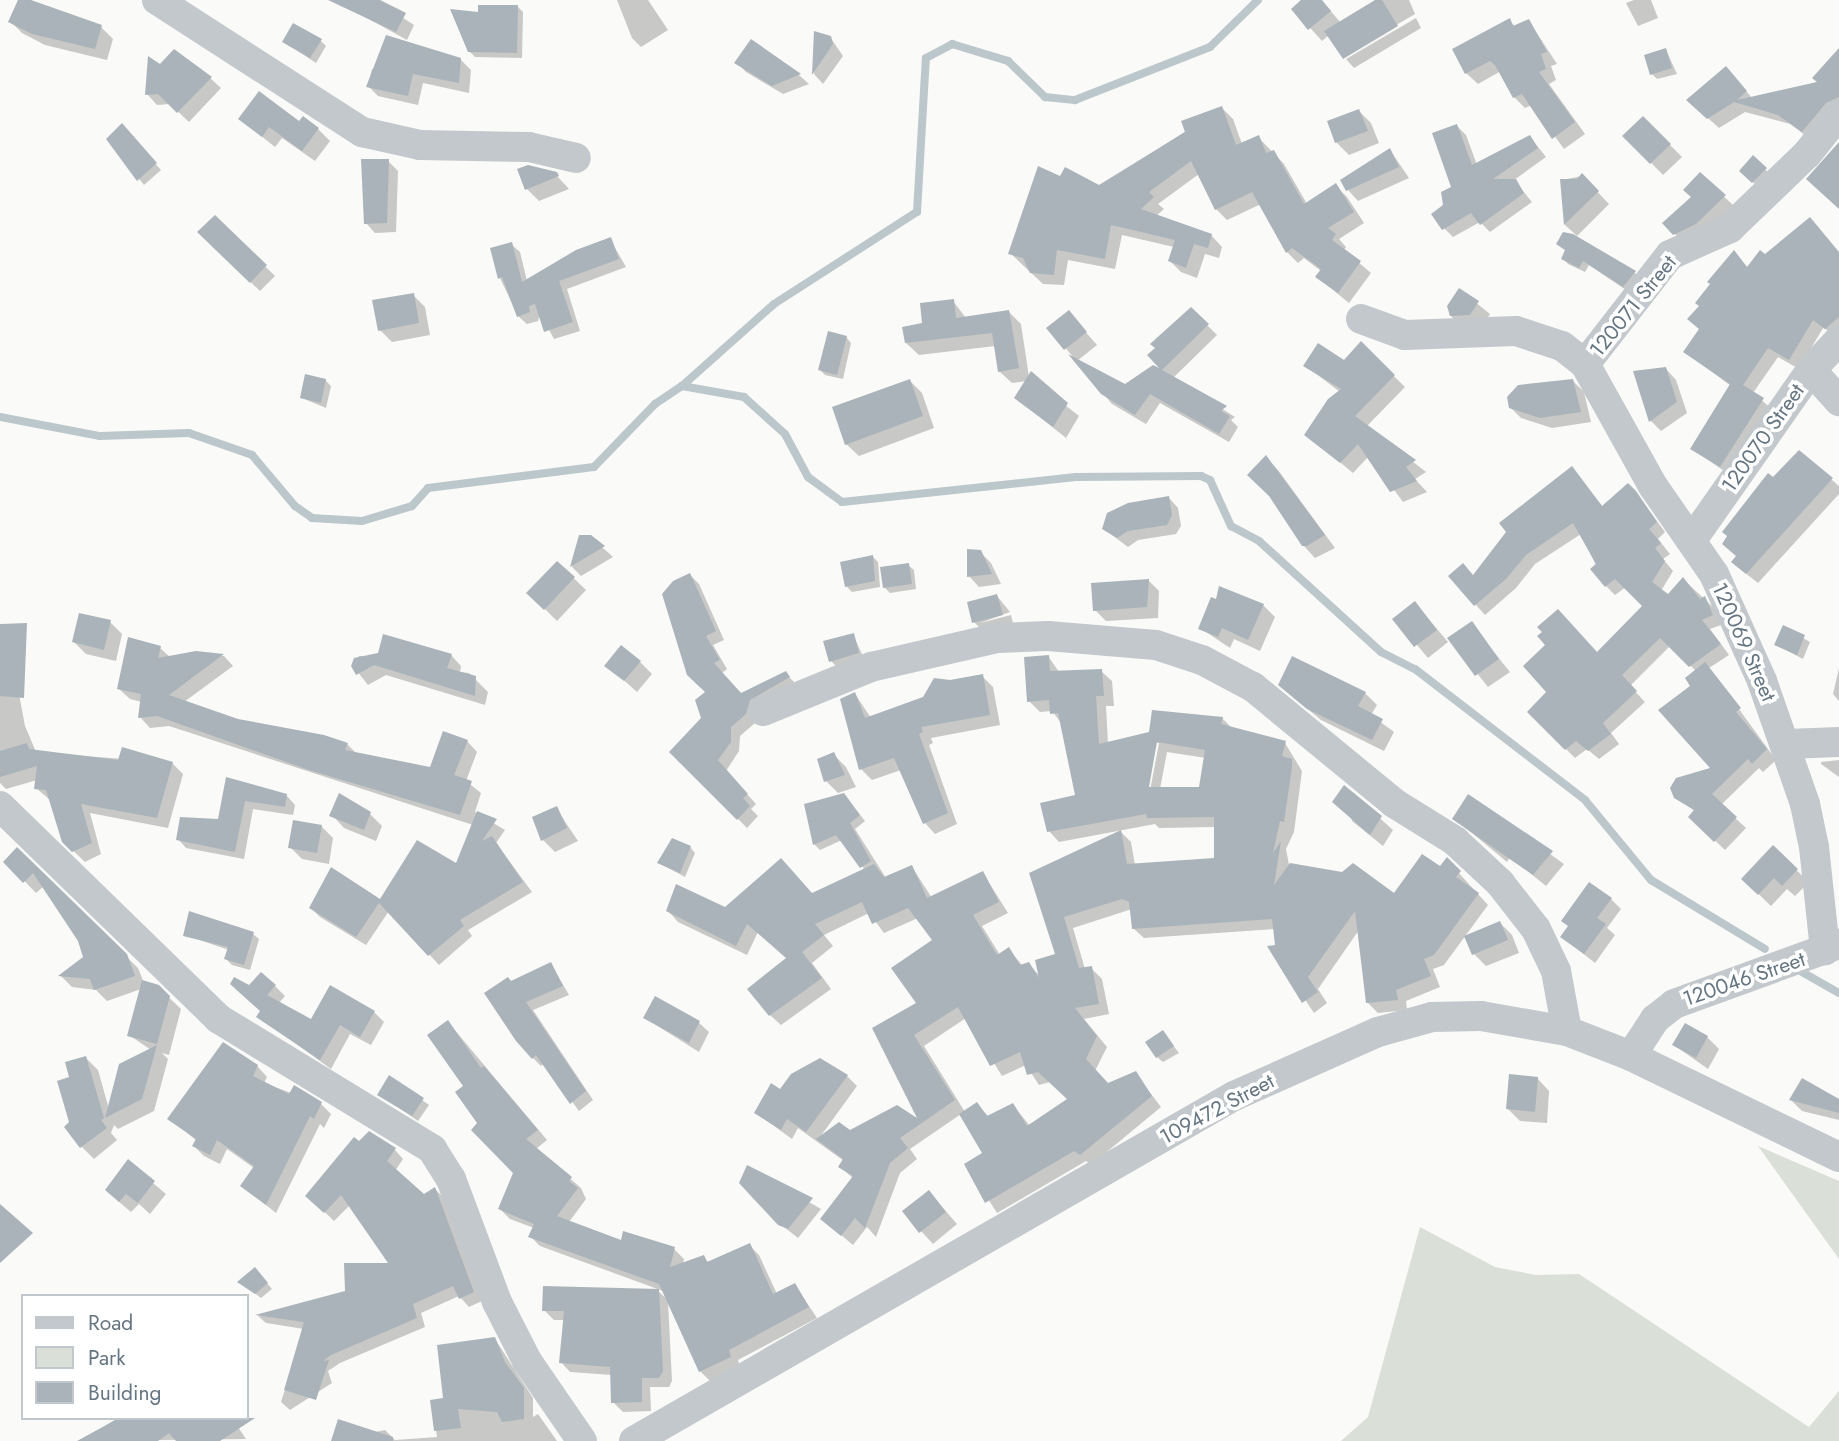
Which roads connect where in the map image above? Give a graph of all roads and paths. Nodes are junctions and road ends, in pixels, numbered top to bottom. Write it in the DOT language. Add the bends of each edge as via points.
graph roads {
  1 [pos="157,0"];
  2 [pos="1839,114"];
  3 [pos="576,158"];
  4 [pos="1361,319"];
  5 [pos="1839,340"];
  6 [pos="1585,364"];
  7 [pos="1811,370"];
  8 [pos="1839,401"];
  9 [pos="1692,540"];
  10 [pos="763,711"];
  11 [pos="1839,741"];
  12 [pos="1787,744"];
  13 [pos="0,806"];
  14 [pos="1832,947"];
  15 [pos="1567,1031"];
  16 [pos="1631,1056"];
  17 [pos="1839,1157"];
  18 [pos="582,1441"];
  19 [pos="634,1441"];
  1 -- 3 [label="street" via="362,132 420,145 529,147"];
  2 -- 6 [label="street, 120071 Street" via="1807,154 1730,228 1670,255"];
  4 -- 6 [label="street" via="1405,335 1516,331 1562,346"];
  5 -- 7 [label="street, 120070 Street"];
  6 -- 9 [label="street, 120069 Street" via="1653,486"];
  7 -- 8 [label="street"];
  7 -- 9 [label="street, 120070 Street"];
  9 -- 12 [label="street, 120069 Street" via="1736,617"];
  10 -- 15 [label="street" via="871,667 998,638 1048,636 1156,645 1202,660 1253,687 1394,803 1455,841 1500,883 1536,929 1556,971"];
  11 -- 12 [label="street"];
  12 -- 14 [label="street, 120069 Street" via="1814,847"];
  13 -- 18 [label="street" via="219,1019 432,1149 451,1179 497,1302 527,1361"];
  14 -- 16 [label="street, 120046 Street" via="1674,1004 1655,1019"];
  15 -- 16 [label="street, 109472 Street"];
  15 -- 19 [label="street, 109472 Street" via="1481,1016 1432,1017 1326,1053 1234,1096"];
  16 -- 17 [label="street, 109472 Street"];
}
